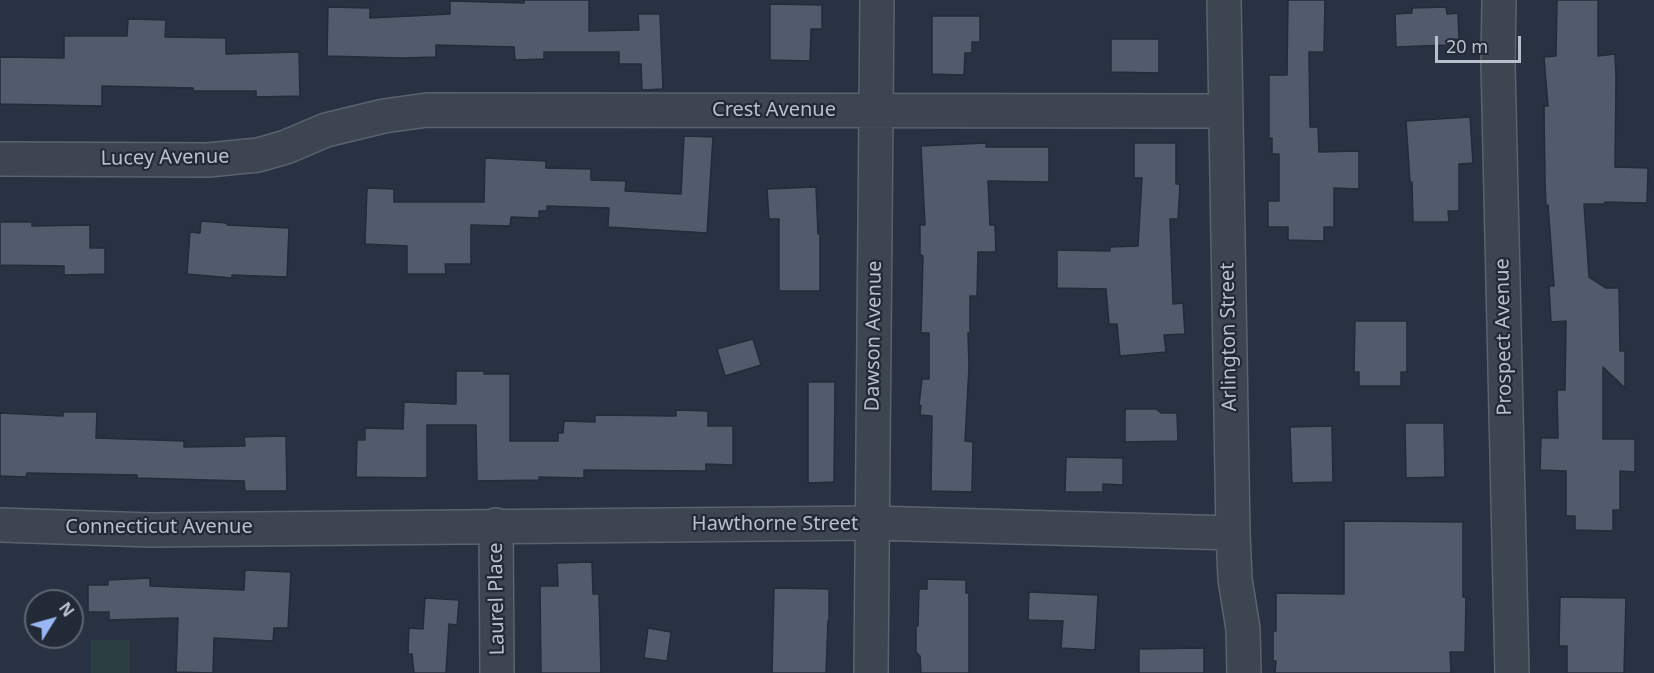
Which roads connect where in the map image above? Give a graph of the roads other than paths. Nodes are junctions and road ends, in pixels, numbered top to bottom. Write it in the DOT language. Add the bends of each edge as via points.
graph roads {
  1 [pos="877,0"];
  2 [pos="1224,0"];
  3 [pos="1499,0"];
  4 [pos="877,110"];
  5 [pos="1225,111"];
  6 [pos="326,130"];
  7 [pos="0,159"];
  8 [pos="872,523"];
  9 [pos="0,525"];
  10 [pos="496,525"];
  11 [pos="317,528"];
  12 [pos="1233,533"];
  13 [pos="497,673"];
  14 [pos="871,673"];
  15 [pos="1244,673"];
  16 [pos="1512,673"];
  1 -- 4 [label="street, Dawson Avenue"];
  2 -- 5 [label="street, Arlington Street"];
  3 -- 16 [label="street, Prospect Avenue"];
  4 -- 5 [label="street, Crest Avenue"];
  4 -- 6 [label="street, Crest Avenue" via="427,110"];
  4 -- 8 [label="street, Dawson Avenue"];
  5 -- 12 [label="street, Arlington Street"];
  6 -- 7 [label="street, Lucey Avenue" via="258,155 208,160"];
  8 -- 10 [label="street, Hawthorne Street"];
  8 -- 12 [label="street, Hawthorne Street"];
  8 -- 14 [label="street, Dawson Avenue"];
  9 -- 11 [label="street, Connecticut Avenue" via="150,530"];
  10 -- 11 [label="street, Hawthorne Street"];
  10 -- 13 [label="street, Laurel Place"];
  12 -- 15 [label="street, Arlington Street"];
}
